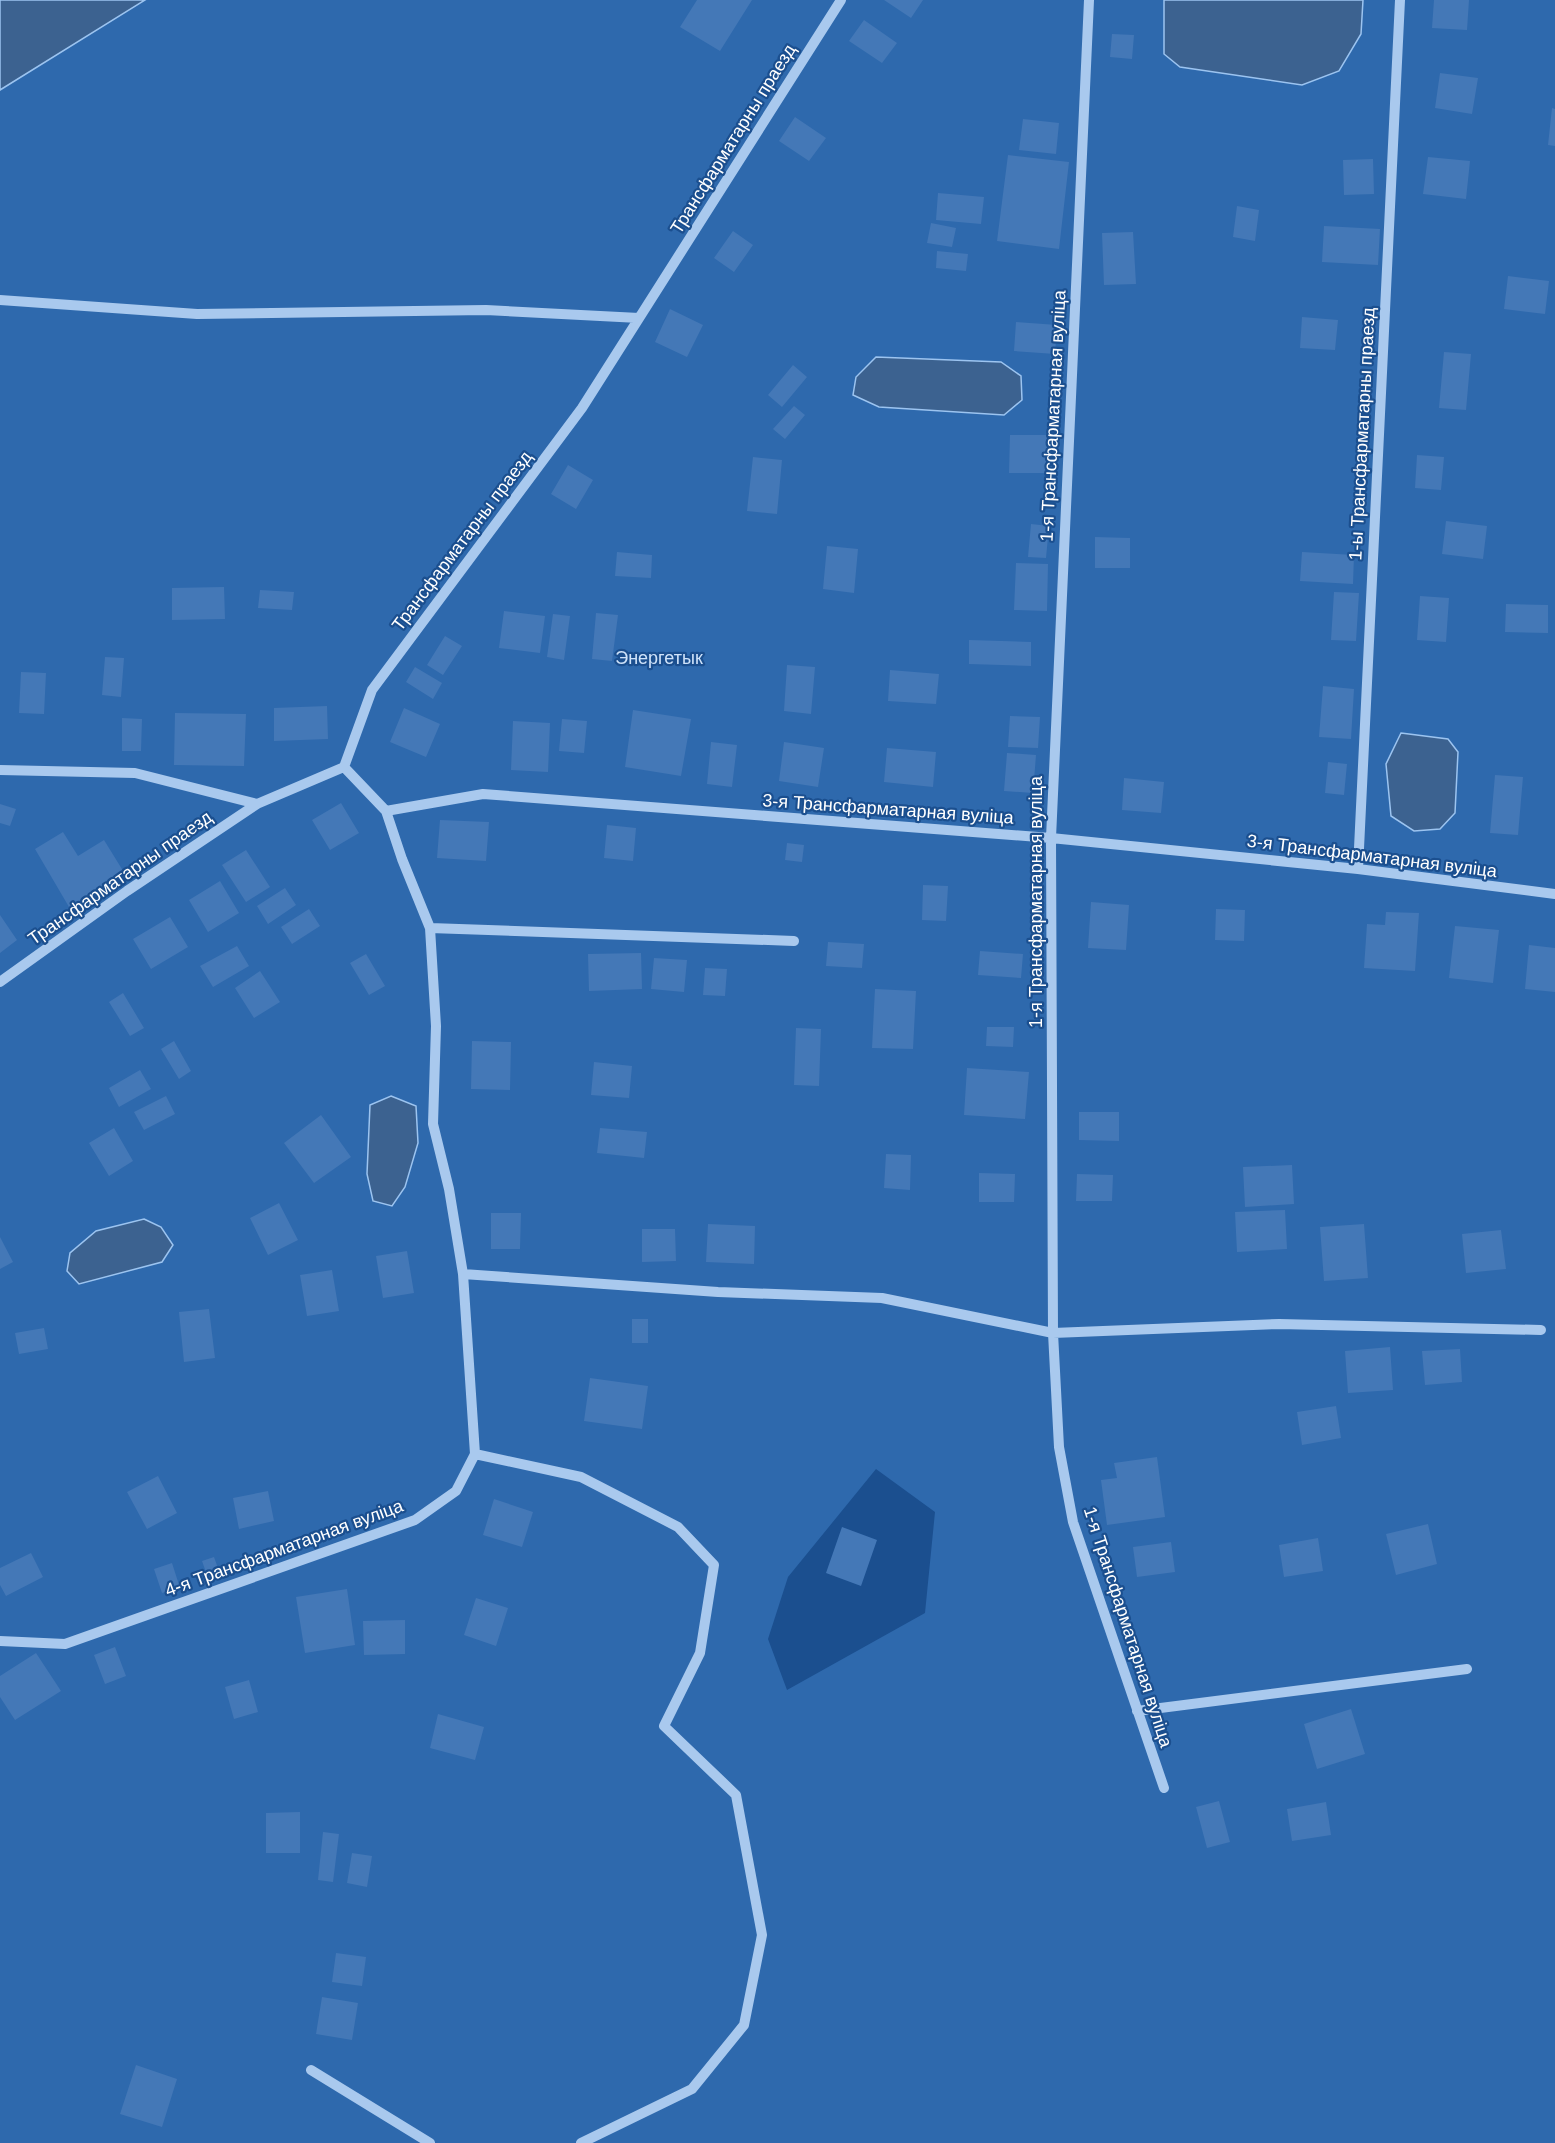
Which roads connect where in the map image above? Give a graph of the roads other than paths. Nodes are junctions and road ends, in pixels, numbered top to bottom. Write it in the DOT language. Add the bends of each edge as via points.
graph roads {
  1 [pos="841,0"];
  2 [pos="1089,0"];
  3 [pos="1400,0"];
  4 [pos="0,300"];
  5 [pos="639,318"];
  6 [pos="344,767"];
  7 [pos="0,770"];
  8 [pos="257,804"];
  9 [pos="386,811"];
  10 [pos="1051,838"];
  11 [pos="1358,869"];
  12 [pos="1555,894"];
  13 [pos="430,928"];
  14 [pos="794,941"];
  15 [pos="0,982"];
  16 [pos="464,1274"];
  17 [pos="1541,1330"];
  18 [pos="1053,1333"];
  19 [pos="475,1454"];
  20 [pos="0,1641"];
  21 [pos="1467,1670"];
  22 [pos="1137,1711"];
  23 [pos="1164,1788"];
  24 [pos="311,2070"];
  25 [pos="430,2143"];
  26 [pos="581,2143"];
  1 -- 5 [label="lane, Трансфарматарны праезд"];
  2 -- 10 [label="lane, 1-я Трансфарматарная вуліца"];
  3 -- 11 [label="lane, 1-ы Трансфарматарны праезд"];
  4 -- 5 [label="lane" via="197,314 486,310"];
  5 -- 6 [label="lane, Трансфарматарны праезд" via="582,408 372,690"];
  6 -- 8 [label="lane, Трансфарматарны праезд"];
  6 -- 9 [label="lane"];
  7 -- 8 [label="lane" via="135,772"];
  8 -- 15 [label="lane, Трансфарматарны праезд"];
  9 -- 10 [label="lane, 3-я Трансфарматарная вуліца" via="483,794"];
  9 -- 13 [label="lane"];
  10 -- 11 [label="lane, 3-я Трансфарматарная вуліца"];
  10 -- 18 [label="lane, 1-я Трансфарматарная вуліца"];
  11 -- 12 [label="lane, 3-я Трансфарматарная вуліца"];
  13 -- 14 [label="lane"];
  13 -- 16 [label="lane" via="436,1026 433,1124"];
  16 -- 18 [label="lane" via="718,1292 882,1298"];
  16 -- 19 [label="lane"];
  17 -- 18 [label="lane" via="1279,1324"];
  18 -- 22 [label="lane, 1-я Трансфарматарная вуліца" via="1059,1447 1073,1522"];
  19 -- 20 [label="lane, 4-я Трансфарматарная вуліца" via="456,1491 415,1520 65,1644"];
  19 -- 26 [label="lane" via="580,1478 678,1527 714,1565 700,1653 663,1726 736,1795 762,1935 744,2025 692,2089"];
  21 -- 22 [label="lane"];
  22 -- 23 [label="lane, 1-я Трансфарматарная вуліца"];
  24 -- 25 [label="lane"];
}
